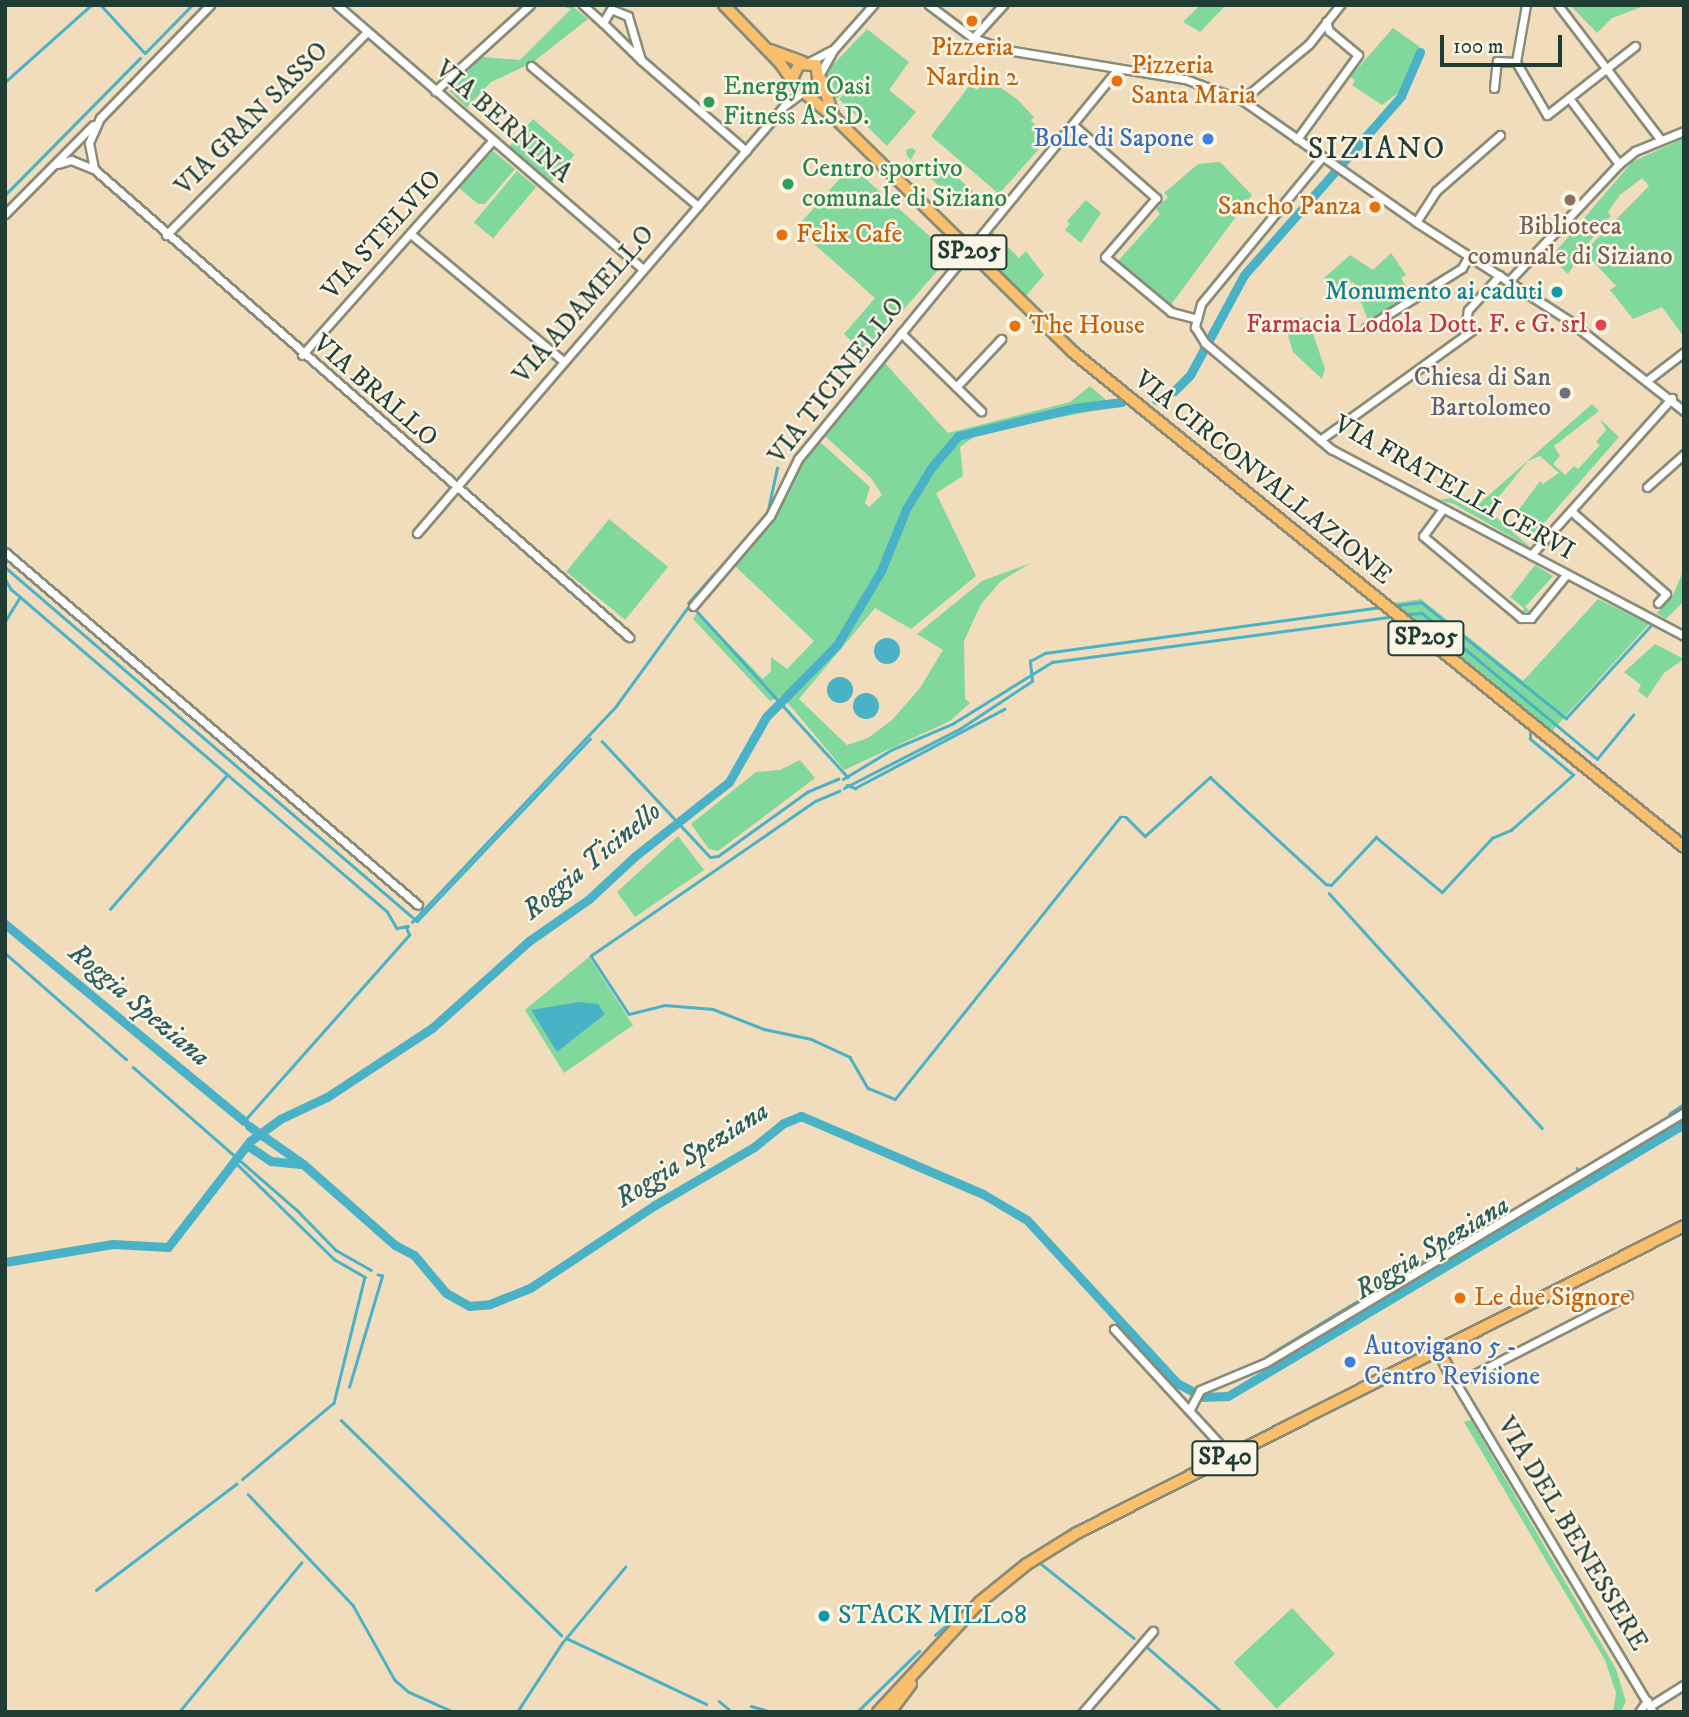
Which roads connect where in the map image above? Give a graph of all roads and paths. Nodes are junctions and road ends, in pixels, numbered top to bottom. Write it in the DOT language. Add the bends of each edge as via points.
graph roads {
  1 [pos="211,5"];
  2 [pos="337,5"];
  3 [pos="530,5"];
  4 [pos="583,5"];
  5 [pos="724,5"];
  6 [pos="873,5"];
  7 [pos="929,5"];
  8 [pos="1003,5"];
  9 [pos="1340,5"];
  10 [pos="1526,5"];
  11 [pos="1558,5"];
  12 [pos="1326,21"];
  13 [pos="603,23"];
  14 [pos="368,32"];
  15 [pos="973,38"];
  16 [pos="1635,46"];
  17 [pos="765,47"];
  18 [pos="834,49"];
  19 [pos="641,60"];
  20 [pos="806,62"];
  21 [pos="1516,62"];
  22 [pos="531,66"];
  23 [pos="1117,69"];
  24 [pos="1606,69"];
  25 [pos="821,75"];
  26 [pos="793,81"];
  27 [pos="1494,89"];
  28 [pos="435,91"];
  29 [pos="805,91"];
  30 [pos="1569,98"];
  31 [pos="1242,100"];
  32 [pos="784,106"];
  33 [pos="100,118"];
  34 [pos="836,119"];
  35 [pos="1073,125"];
  36 [pos="1684,131"];
  37 [pos="1500,135"];
  38 [pos="1297,139"];
  39 [pos="1660,139"];
  40 [pos="491,142"];
  41 [pos="746,150"];
  42 [pos="1322,157"];
  43 [pos="1619,164"];
  44 [pos="51,167"];
  45 [pos="97,173"];
  46 [pos="698,206"];
  47 [pos="5,214"];
  48 [pos="1416,222"];
  49 [pos="412,234"];
  50 [pos="166,236"];
  51 [pos="966,250"];
  52 [pos="1468,257"];
  53 [pos="643,269"];
  54 [pos="1500,275"];
  55 [pos="1510,280"];
  56 [pos="1194,317"];
  57 [pos="1366,328"];
  58 [pos="901,333"];
  59 [pos="1001,340"];
  60 [pos="1684,352"];
  61 [pos="302,355"];
  62 [pos="563,361"];
  63 [pos="1649,379"];
  64 [pos="956,387"];
  65 [pos="1672,398"];
  66 [pos="982,411"];
  67 [pos="1684,411"];
  68 [pos="1320,440"];
  69 [pos="1684,454"];
  70 [pos="455,487"];
  71 [pos="1647,487"];
  72 [pos="1441,510"];
  73 [pos="1571,511"];
  74 [pos="417,533"];
  75 [pos="5,552"];
  76 [pos="1531,555"];
  77 [pos="1566,575"];
  78 [pos="1658,603"];
  79 [pos="693,606"];
  80 [pos="1684,636"];
  81 [pos="629,637"];
  82 [pos="1684,847"];
  83 [pos="418,905"];
  84 [pos="1684,1112"];
  85 [pos="1684,1226"];
  86 [pos="1628,1295"];
  87 [pos="1114,1329"];
  88 [pos="1438,1349"];
  89 [pos="1455,1381"];
  90 [pos="1190,1409"];
  91 [pos="1230,1455"];
  92 [pos="1153,1632"];
  93 [pos="928,1655"];
  94 [pos="1684,1685"];
  95 [pos="1650,1706"];
  96 [pos="878,1712"];
  97 [pos="890,1712"];
  98 [pos="1083,1712"];
  99 [pos="1639,1712"];
  1 -- 33 [label="street"];
  2 -- 14 [label="street, VIA BERNINA"];
  3 -- 28 [label="street"];
  4 -- 13 [label="street"];
  5 -- 17 [label="main road, SP205"];
  6 -- 18 [label="street"];
  7 -- 15 [label="street"];
  8 -- 15 [label="street"];
  9 -- 12 [label="street"];
  10 -- 21 [label="street"];
  11 -- 24 [label="street"];
  12 -- 31 [label="street" via="1309,44"];
  12 -- 38 [label="street" via="1329,31 1357,56"];
  13 -- 19 [label="street"];
  13 -- 19 [label="street" via="611,9 628,16"];
  14 -- 28 [label="street, VIA BERNINA"];
  14 -- 50 [label="street, VIA GRAN SASSO"];
  15 -- 23 [label="street" via="1007,50"];
  16 -- 24 [label="street"];
  17 -- 20 [label="main road, SP205"];
  17 -- 26 [label="main road, SP205"];
  18 -- 20 [label="street"];
  18 -- 25 [label="street"];
  19 -- 41 [label="street"];
  20 -- 25 [label="main road, SP205"];
  20 -- 26 [label="main road" via="796,67"];
  21 -- 27 [label="street" via="1497,61"];
  21 -- 30 [label="street" via="1547,115"];
  22 -- 46 [label="street"];
  23 -- 31 [label="street" via="1185,79"];
  23 -- 35 [label="street, VIA TICINELLO"];
  24 -- 30 [label="street"];
  24 -- 39 [label="street"];
  25 -- 29 [label="main road" via="816,88"];
  25 -- 34 [label="main road, SP205"];
  26 -- 29 [label="main road, SP205"];
  26 -- 32 [label="street"];
  28 -- 40 [label="street, VIA BERNINA"];
  29 -- 32 [label="street"];
  29 -- 34 [label="main road, SP205"];
  30 -- 43 [label="street"];
  31 -- 38 [label="street"];
  32 -- 41 [label="street, VIA ADAMELLO"];
  33 -- 44 [label="street"];
  33 -- 45 [label="street, VIA BRALLO" via="90,136"];
  34 -- 51 [label="main road, VIA CIRCONVALLAZIONE / SP205"];
  35 -- 51 [label="street, VIA TICINELLO"];
  35 -- 56 [label="street" via="1156,198 1105,257 1171,312"];
  36 -- 39 [label="street"];
  37 -- 48 [label="street" via="1436,191"];
  38 -- 42 [label="street"];
  39 -- 43 [label="street"];
  40 -- 49 [label="street, VIA STELVIO"];
  40 -- 53 [label="street, VIA BERNINA"];
  41 -- 46 [label="street, VIA ADAMELLO"];
  42 -- 48 [label="street"];
  42 -- 56 [label="street"];
  43 -- 55 [label="street"];
  44 -- 45 [label="street, VIA BRALLO" via="71,160"];
  44 -- 47 [label="street"];
  45 -- 50 [label="street, VIA BRALLO"];
  46 -- 53 [label="street, VIA ADAMELLO"];
  48 -- 52 [label="street"];
  49 -- 61 [label="street, VIA STELVIO"];
  49 -- 62 [label="street"];
  50 -- 61 [label="street, VIA BRALLO"];
  51 -- 58 [label="street, VIA TICINELLO"];
  51 -- 82 [label="main road, VIA CIRCONVALLAZIONE / SP205" via="1106,381"];
  52 -- 54 [label="street"];
  52 -- 57 [label="street" via="1462,268"];
  53 -- 62 [label="street, VIA ADAMELLO"];
  54 -- 55 [label="street"];
  54 -- 68 [label="street" via="1468,310 1466,321 1471,331"];
  55 -- 63 [label="street"];
  56 -- 68 [label="street, VIA FRATELLI CERVI" via="1205,343"];
  58 -- 64 [label="street"];
  58 -- 79 [label="street, VIA TICINELLO" via="798,459 770,516"];
  59 -- 64 [label="street"];
  60 -- 63 [label="street"];
  61 -- 70 [label="street, VIA BRALLO"];
  62 -- 70 [label="street, VIA ADAMELLO"];
  63 -- 65 [label="street"];
  64 -- 66 [label="street"];
  65 -- 67 [label="street"];
  65 -- 73 [label="street"];
  68 -- 72 [label="street, VIA FRATELLI CERVI"];
  69 -- 71 [label="street"];
  70 -- 74 [label="street, VIA ADAMELLO"];
  70 -- 81 [label="street, VIA BRALLO"];
  72 -- 76 [label="street, VIA FRATELLI CERVI"];
  72 -- 77 [label="street" via="1423,536 1521,618 1531,618"];
  73 -- 76 [label="street"];
  73 -- 78 [label="street" via="1665,594"];
  75 -- 83 [label="street"];
  76 -- 77 [label="street, VIA FRATELLI CERVI"];
  77 -- 80 [label="street, VIA FRATELLI CERVI"];
  84 -- 90 [label="street" via="1265,1363 1200,1390"];
  85 -- 88 [label="main road, SP40"];
  86 -- 89 [label="street"];
  87 -- 90 [label="street"];
  88 -- 89 [label="main road"];
  88 -- 91 [label="main road, SP40"];
  89 -- 95 [label="street, VIA DEL BENESSERE"];
  90 -- 91 [label="street"];
  91 -- 93 [label="main road, SP40" via="1027,1564 980,1602"];
  92 -- 98 [label="street"];
  93 -- 96 [label="main road, SP40"];
  93 -- 97 [label="main road, SP40"];
  94 -- 95 [label="street"];
  95 -- 99 [label="street"];
}
